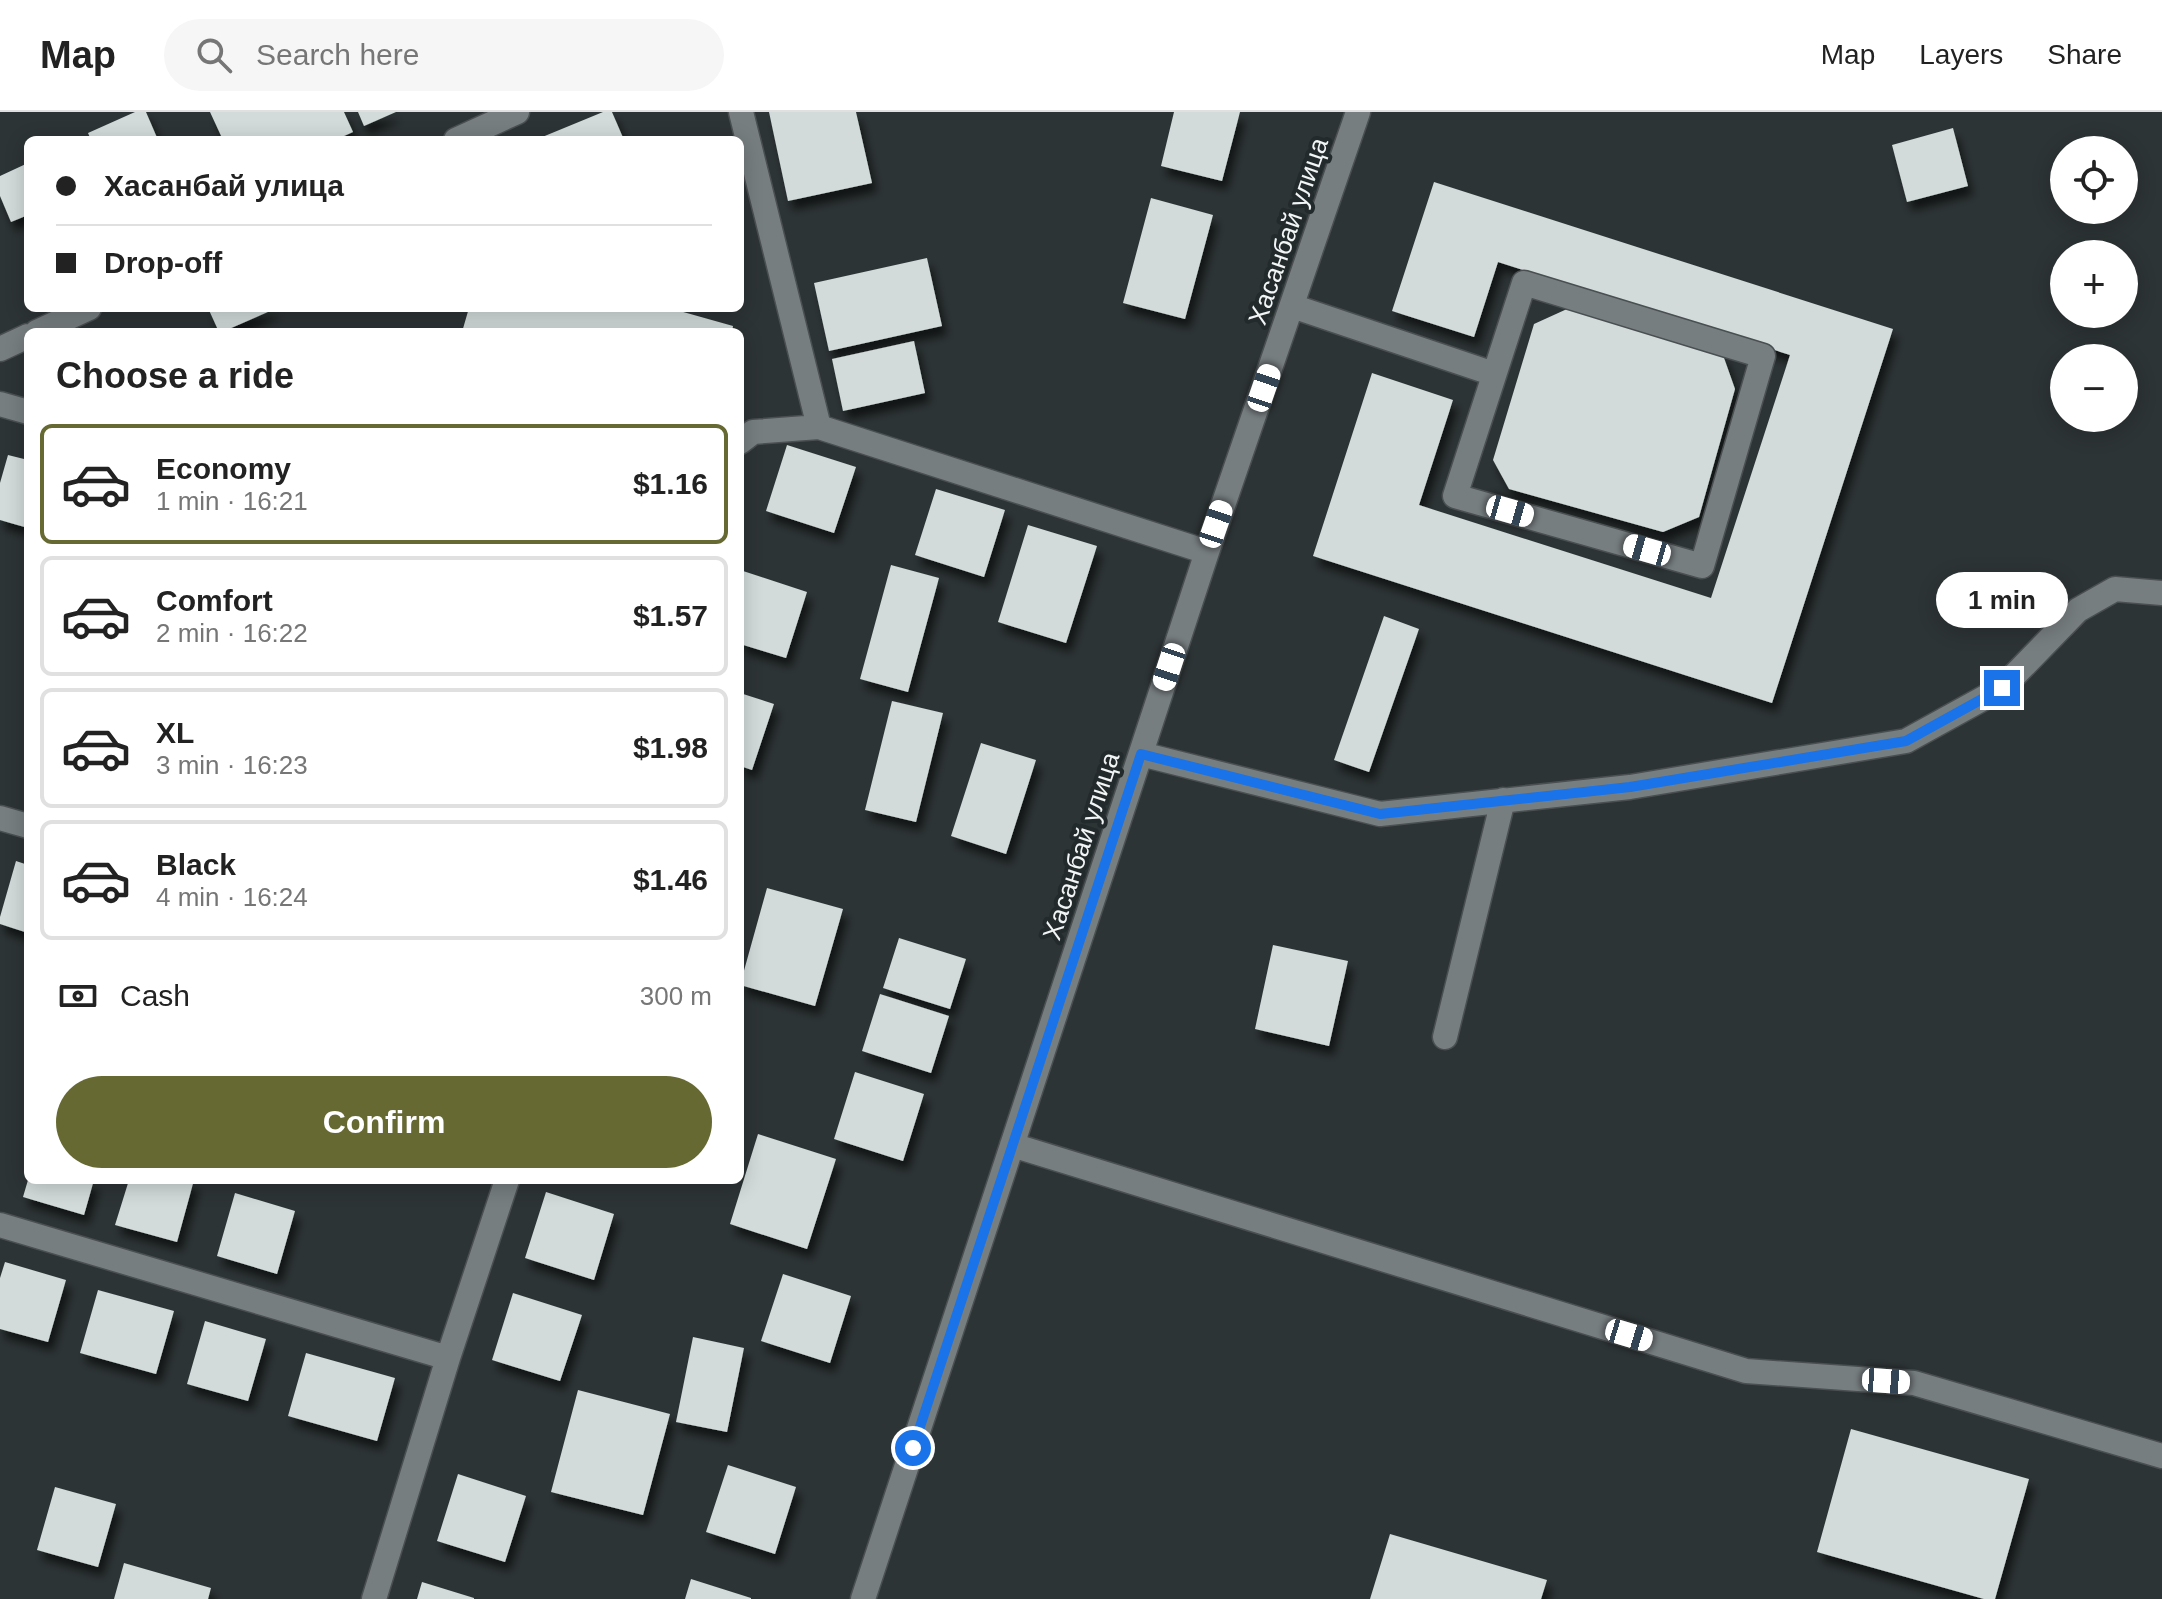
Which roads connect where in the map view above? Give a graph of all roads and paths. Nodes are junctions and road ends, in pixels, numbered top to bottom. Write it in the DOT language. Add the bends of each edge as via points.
graph roads {
  1 [pos="517,112"];
  2 [pos="741,112"];
  3 [pos="1358,112"];
  4 [pos="465,136"];
  5 [pos="1292,306"];
  6 [pos="80,312"];
  7 [pos="46,328"];
  8 [pos="24,338"];
  9 [pos="0,349"];
  10 [pos="1494,374"];
  11 [pos="0,404"];
  12 [pos="24,411"];
  13 [pos="819,427"];
  14 [pos="744,439"];
  15 [pos="1207,552"];
  16 [pos="2162,593"];
  17 [pos="1141,754"];
  18 [pos="1503,800"];
  19 [pos="0,818"];
  20 [pos="24,825"];
  21 [pos="1445,1037"];
  22 [pos="1012,1145"];
  23 [pos="506,1184"];
  24 [pos="0,1225"];
  25 [pos="448,1358"];
  26 [pos="2162,1456"];
  27 [pos="374,1599"];
  28 [pos="863,1599"];
  1 -- 4 [label="street"];
  2 -- 13 [label="street"];
  3 -- 5 [label="street, Хасанбай улица"];
  5 -- 10 [label="street"];
  5 -- 15 [label="street, Хасанбай улица"];
  6 -- 7 [label="street"];
  8 -- 9 [label="street"];
  10 -- 10 [label="street" via="1524,283 1763,356 1702,566 1455,496"];
  11 -- 12 [label="street"];
  13 -- 14 [label="street" via="753,432"];
  13 -- 15 [label="street"];
  15 -- 17 [label="street, Хасанбай улица"];
  16 -- 18 [label="street" via="2115,589 2078,610 2002,688 1906,741 1630,787"];
  17 -- 18 [label="street" via="1380,814"];
  17 -- 22 [label="street, Хасанбай улица"];
  18 -- 21 [label="street"];
  19 -- 20 [label="street"];
  22 -- 26 [label="street" via="1746,1371 1914,1383"];
  22 -- 28 [label="street, Хасанбай улица"];
  23 -- 25 [label="street"];
  24 -- 25 [label="street"];
  25 -- 27 [label="street"];
}
